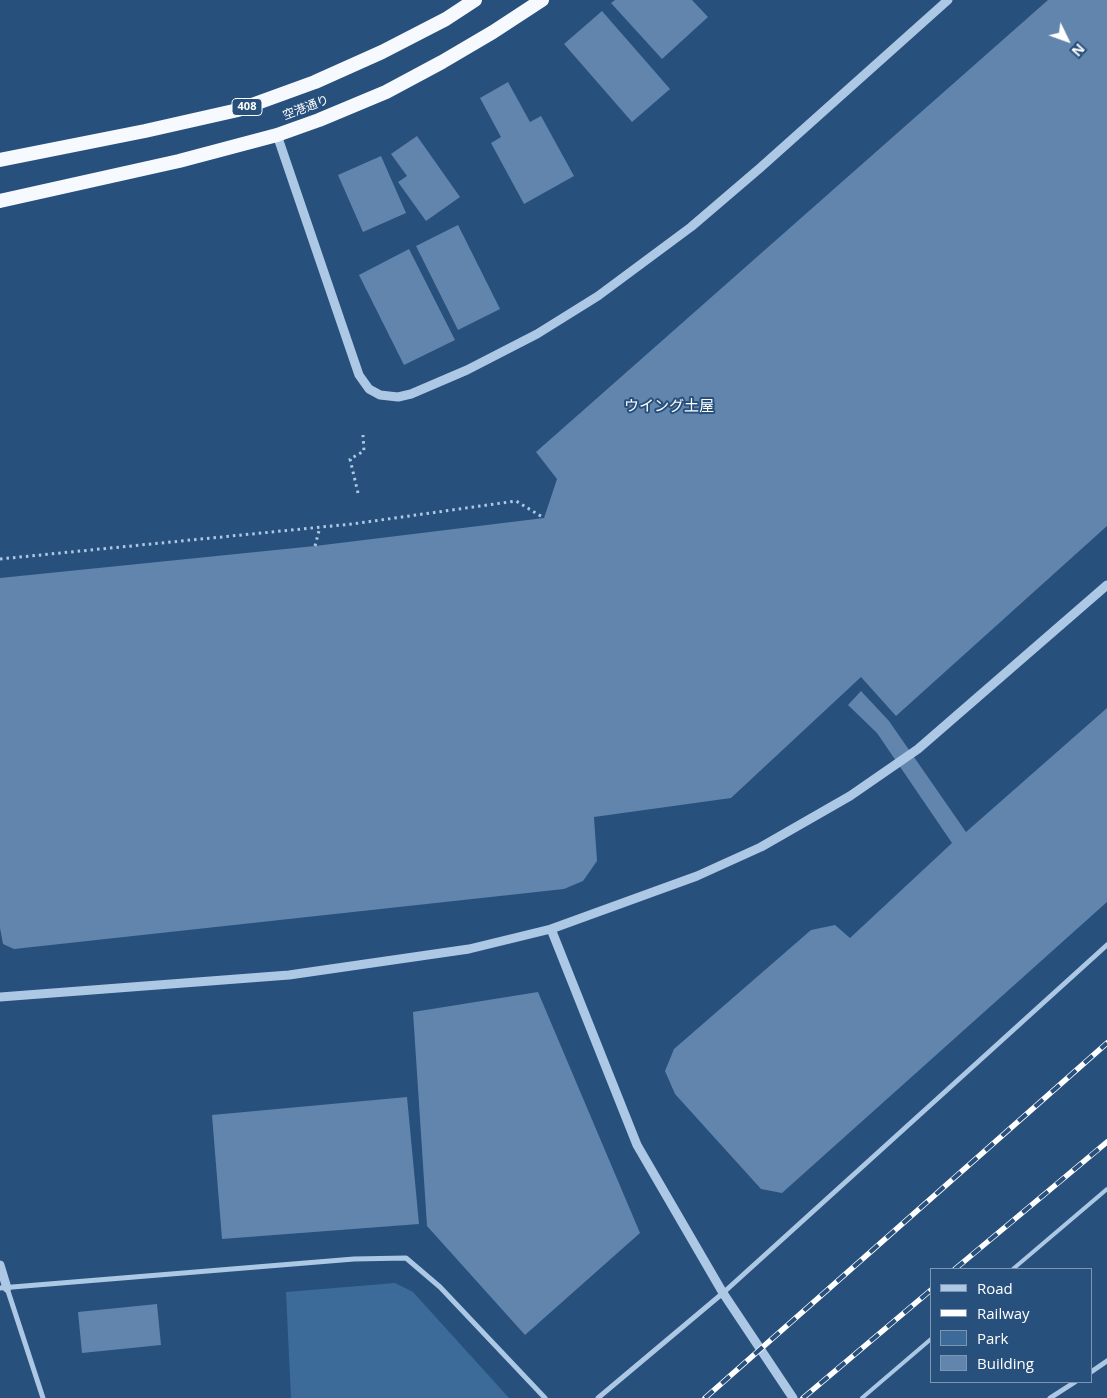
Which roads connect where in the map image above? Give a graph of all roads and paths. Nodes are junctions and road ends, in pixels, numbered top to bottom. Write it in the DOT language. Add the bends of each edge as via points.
graph roads {
  1 [pos="475,0"];
  2 [pos="542,0"];
  3 [pos="948,0"];
  4 [pos="277,135"];
  5 [pos="0,160"];
  6 [pos="0,201"];
  7 [pos="363,435"];
  8 [pos="358,493"];
  9 [pos="544,518"];
  10 [pos="320,527"];
  11 [pos="315,546"];
  12 [pos="0,559"];
  13 [pos="1107,585"];
  14 [pos="551,929"];
  15 [pos="1107,945"];
  16 [pos="0,997"];
  17 [pos="1107,1189"];
  18 [pos="0,1265"];
  19 [pos="1014,1268"];
  20 [pos="4,1288"];
  21 [pos="723,1292"];
  22 [pos="930,1340"];
  23 [pos="1107,1362"];
  24 [pos="1092,1371"];
  25 [pos="1073,1383"];
  26 [pos="43,1398"];
  27 [pos="544,1398"];
  28 [pos="598,1398"];
  29 [pos="793,1398"];
  30 [pos="862,1398"];
  31 [pos="1050,1398"];
  1 -- 5 [label="highway, 空港通り / 408" via="382,52 315,82 238,110"];
  2 -- 4 [label="highway, 空港通り" via="485,37 386,92"];
  3 -- 4 [label="street" via="691,227 598,296 536,334 467,370 398,397 380,395 369,389 359,375"];
  4 -- 6 [label="highway, 空港通り" via="179,161"];
  7 -- 8 [label="path" via="364,451 350,459"];
  9 -- 10 [label="path" via="516,501"];
  10 -- 11 [label="path"];
  10 -- 12 [label="path"];
  13 -- 14 [label="street" via="918,749 850,796 761,847 697,876"];
  14 -- 16 [label="street" via="469,949 289,975"];
  14 -- 21 [label="street" via="637,1145"];
  15 -- 21 [label="street"];
  17 -- 19 [label="lane"];
  18 -- 20 [label="street"];
  20 -- 26 [label="street"];
  20 -- 27 [label="street" via="354,1259 406,1258 440,1287"];
  21 -- 28 [label="street"];
  21 -- 29 [label="street"];
  22 -- 30 [label="lane"];
  23 -- 24 [label="street"];
  25 -- 31 [label="street"];
}
